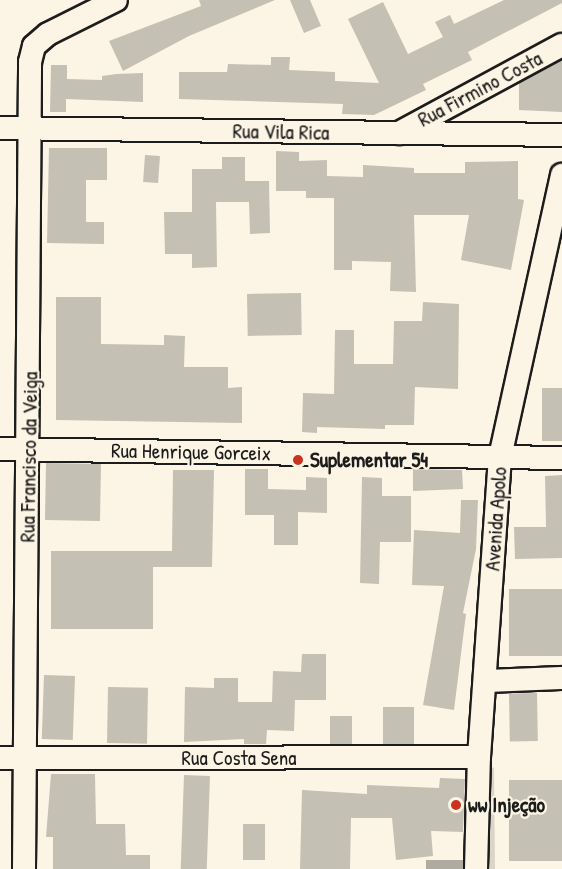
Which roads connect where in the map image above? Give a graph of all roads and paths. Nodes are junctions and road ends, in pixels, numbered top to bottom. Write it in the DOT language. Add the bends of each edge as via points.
graph roads {
  1 [pos="116,0"];
  2 [pos="562,45"];
  3 [pos="0,128"];
  4 [pos="33,129"];
  5 [pos="397,133"];
  6 [pos="562,135"];
  7 [pos="562,175"];
  8 [pos="557,225"];
  9 [pos="0,449"];
  10 [pos="29,450"];
  11 [pos="500,457"];
  12 [pos="562,458"];
  13 [pos="562,678"];
  14 [pos="486,681"];
  15 [pos="478,757"];
  16 [pos="0,758"];
  17 [pos="25,759"];
  18 [pos="24,869"];
  19 [pos="477,869"];
  1 -- 4 [label="street, Rua Francisco da Veiga" via="48,34 34,46 30,62"];
  2 -- 5 [label="street, Rua Firmino Costa"];
  3 -- 4 [label="street, Rua Vila Rica"];
  4 -- 5 [label="street, Rua Vila Rica"];
  4 -- 10 [label="street, Rua Francisco da Veiga"];
  5 -- 6 [label="street, Rua Vila Rica"];
  7 -- 8 [label="street, Avenida Apolo"];
  8 -- 11 [label="street, Avenida Apolo"];
  9 -- 10 [label="street, Rua Henrique Gorceix"];
  10 -- 11 [label="street, Rua Henrique Gorceix"];
  10 -- 17 [label="street, Rua Francisco da Veiga"];
  11 -- 12 [label="street, Rua Henrique Gorceix"];
  11 -- 14 [label="street, Avenida Apolo"];
  13 -- 14 [label="street"];
  14 -- 15 [label="street, Avenida Apolo"];
  15 -- 17 [label="street, Rua Costa Sena"];
  15 -- 19 [label="street, Avenida Apolo"];
  16 -- 17 [label="street, Rua Costa Sena"];
  17 -- 18 [label="street, Rua Francisco da Veiga"];
}
